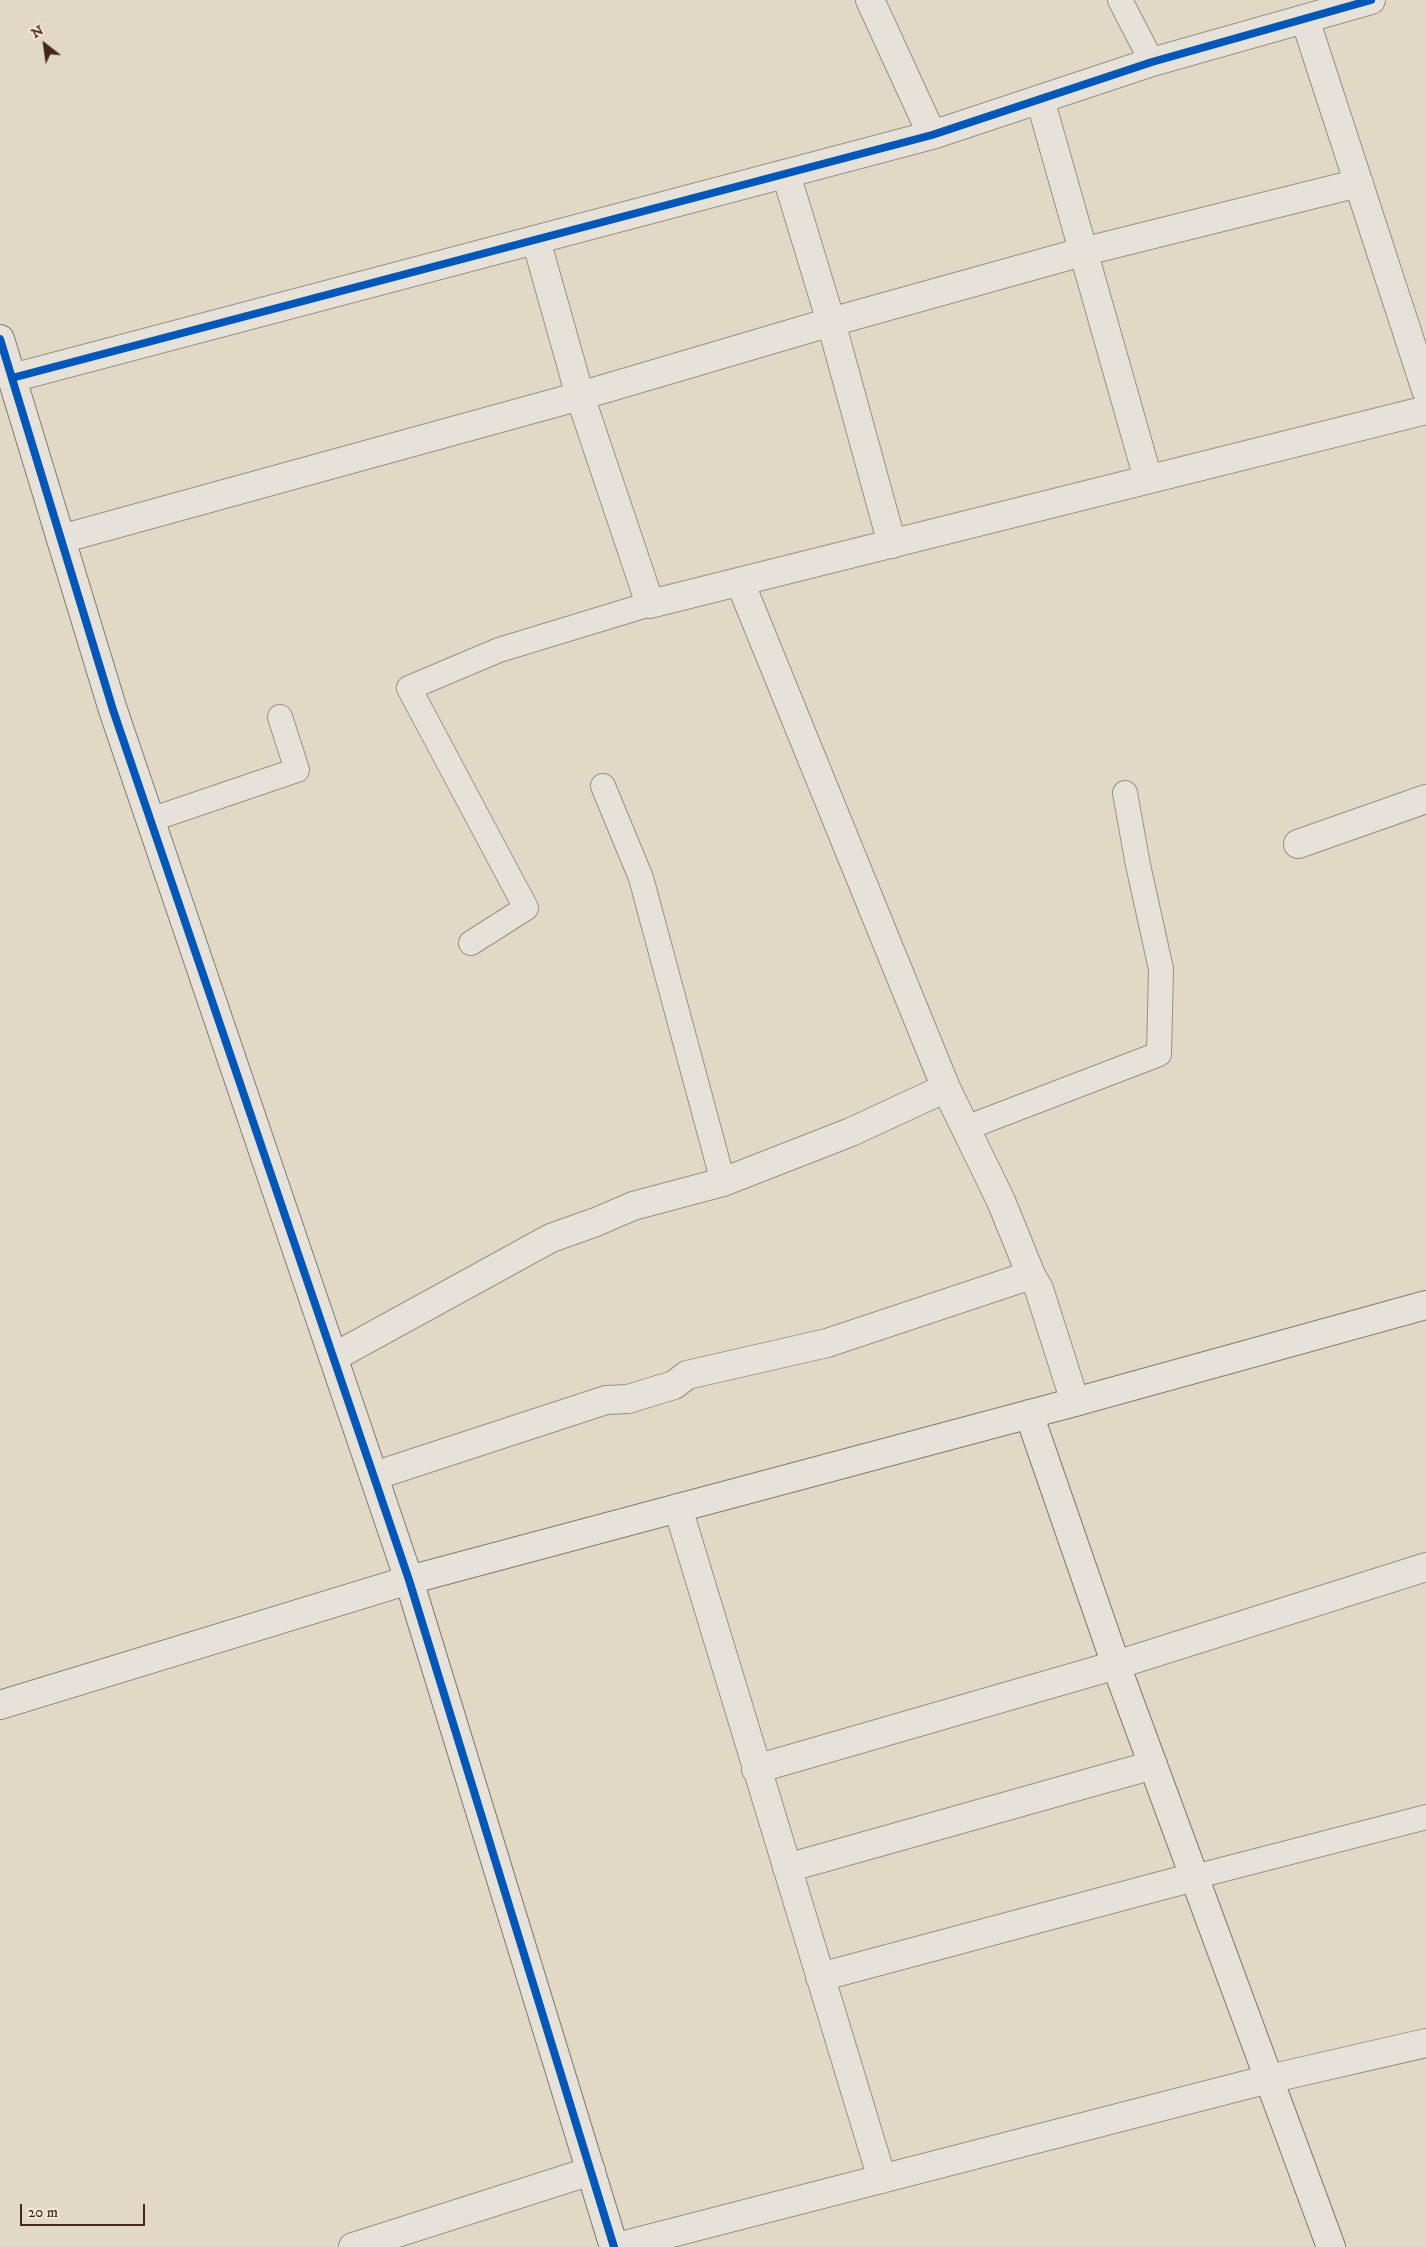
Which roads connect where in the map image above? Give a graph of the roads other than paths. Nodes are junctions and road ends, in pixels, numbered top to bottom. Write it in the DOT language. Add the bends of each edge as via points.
graph roads {
  1 [pos="870,0"];
  2 [pos="1120,0"];
  3 [pos="1371,0"];
  4 [pos="1305,19"];
  5 [pos="1152,62"];
  6 [pos="1040,99"];
  7 [pos="932,135"];
  8 [pos="786,174"];
  9 [pos="1359,183"];
  10 [pos="536,240"];
  11 [pos="1082,252"];
  12 [pos="831,322"];
  13 [pos="0,339"];
  14 [pos="12,378"];
  15 [pos="1426,390"];
  16 [pos="580,396"];
  17 [pos="1426,410"];
  18 [pos="1148,479"];
  19 [pos="61,539"];
  20 [pos="892,544"];
  21 [pos="740,582"];
  22 [pos="650,604"];
  23 [pos="280,717"];
  24 [pos="604,786"];
  25 [pos="1125,793"];
  26 [pos="1426,800"];
  27 [pos="150,820"];
  28 [pos="1298,844"];
  29 [pos="471,943"];
  30 [pos="946,1088"];
  31 [pos="966,1128"];
  32 [pos="723,1182"];
  33 [pos="1030,1275"];
  34 [pos="1426,1305"];
  35 [pos="334,1357"];
  36 [pos="1075,1402"];
  37 [pos="1029,1414"];
  38 [pos="374,1476"];
  39 [pos="678,1508"];
  40 [pos="1426,1567"];
  41 [pos="409,1580"];
  42 [pos="1116,1665"];
  43 [pos="0,1705"];
  44 [pos="1153,1765"];
  45 [pos="756,1768"];
  46 [pos="1426,1817"];
  47 [pos="787,1868"];
  48 [pos="1194,1877"];
  49 [pos="820,1977"];
  50 [pos="1426,2043"];
  51 [pos="1269,2079"];
  52 [pos="591,2171"];
  53 [pos="882,2179"];
  54 [pos="353,2247"];
  55 [pos="615,2247"];
  56 [pos="1331,2247"];
  1 -- 7 [label="street"];
  2 -- 5 [label="lane"];
  3 -- 4 [label="street"];
  4 -- 5 [label="street"];
  4 -- 9 [label="street"];
  5 -- 6 [label="street"];
  6 -- 7 [label="street"];
  6 -- 11 [label="street"];
  7 -- 8 [label="street"];
  8 -- 10 [label="street"];
  8 -- 12 [label="street"];
  9 -- 11 [label="street"];
  9 -- 15 [label="street"];
  10 -- 14 [label="street"];
  10 -- 16 [label="street"];
  11 -- 12 [label="street"];
  11 -- 18 [label="street"];
  12 -- 16 [label="street"];
  12 -- 20 [label="street"];
  13 -- 14 [label="street"];
  14 -- 19 [label="street"];
  16 -- 19 [label="street"];
  16 -- 22 [label="street"];
  17 -- 18 [label="street"];
  18 -- 20 [label="street"];
  19 -- 27 [label="street"];
  20 -- 21 [label="street"];
  21 -- 22 [label="street"];
  21 -- 30 [label="street"];
  22 -- 29 [label="lane" via="499,650 409,688 526,908"];
  23 -- 27 [label="lane" via="297,770"];
  24 -- 32 [label="lane" via="641,878"];
  25 -- 31 [label="lane" via="1161,968 1159,1054"];
  26 -- 28 [label="street"];
  27 -- 35 [label="street"];
  30 -- 31 [label="street"];
  30 -- 32 [label="street" via="851,1132"];
  31 -- 33 [label="street" via="1001,1202"];
  32 -- 35 [label="street" via="633,1206 551,1238"];
  33 -- 36 [label="street" via="1039,1289"];
  33 -- 38 [label="street" via="827,1344 687,1375 674,1385 628,1399 606,1400"];
  34 -- 36 [label="street"];
  35 -- 38 [label="street"];
  36 -- 37 [label="street"];
  37 -- 39 [label="street"];
  37 -- 42 [label="street"];
  38 -- 41 [label="street"];
  39 -- 41 [label="street"];
  39 -- 45 [label="street"];
  40 -- 42 [label="street"];
  41 -- 43 [label="street"];
  41 -- 52 [label="street"];
  42 -- 44 [label="street"];
  42 -- 45 [label="street"];
  44 -- 47 [label="street"];
  44 -- 48 [label="street"];
  45 -- 47 [label="street"];
  46 -- 48 [label="lane"];
  47 -- 49 [label="street"];
  48 -- 49 [label="street"];
  48 -- 51 [label="street"];
  49 -- 53 [label="street"];
  50 -- 51 [label="street"];
  51 -- 53 [label="street"];
  51 -- 56 [label="street"];
  52 -- 54 [label="street"];
  52 -- 55 [label="street"];
  53 -- 55 [label="street"];
}
